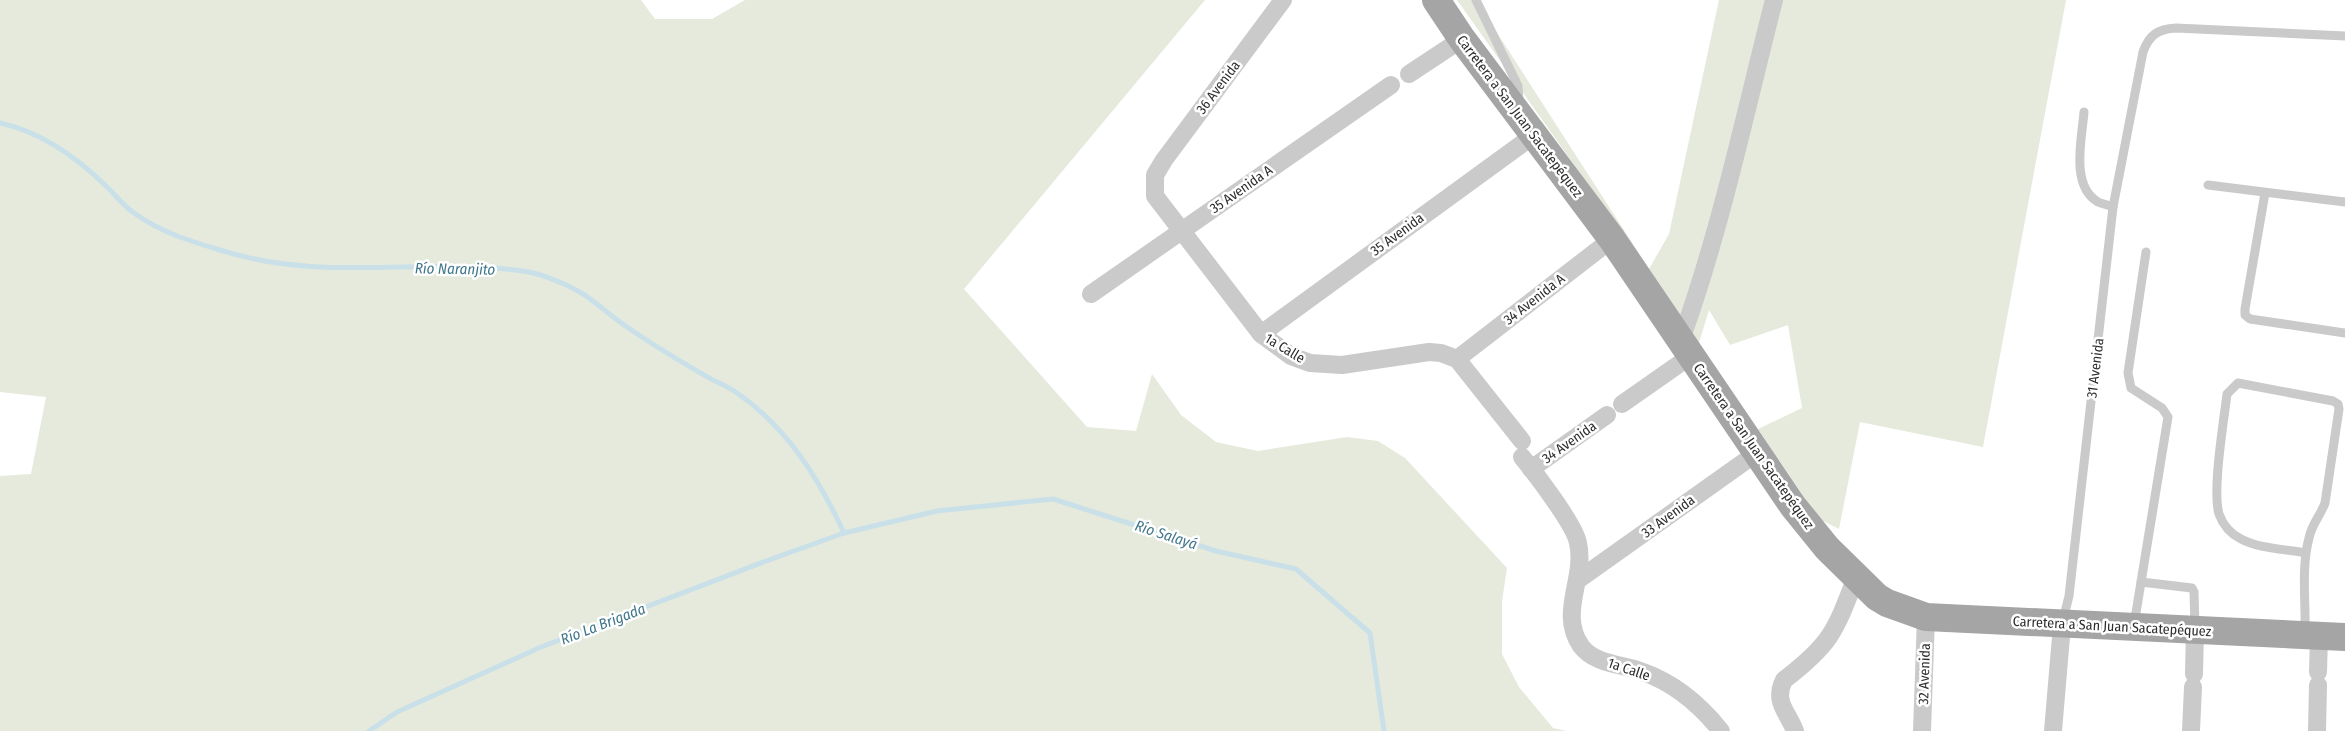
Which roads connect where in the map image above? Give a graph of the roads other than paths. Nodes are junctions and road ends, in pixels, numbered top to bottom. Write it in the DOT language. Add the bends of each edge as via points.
graph roads {
  1 [pos="1283,0"];
  2 [pos="1436,0"];
  3 [pos="1476,0"];
  4 [pos="1774,0"];
  5 [pos="2345,36"];
  6 [pos="1462,39"];
  7 [pos="1409,74"];
  8 [pos="1391,85"];
  9 [pos="2084,112"];
  10 [pos="1527,124"];
  11 [pos="1155,175"];
  12 [pos="2208,185"];
  13 [pos="2265,193"];
  14 [pos="2345,202"];
  15 [pos="2113,207"];
  16 [pos="1182,231"];
  17 [pos="1612,239"];
  18 [pos="2146,252"];
  19 [pos="1091,294"];
  20 [pos="2345,333"];
  21 [pos="1261,334"];
  22 [pos="1687,347"];
  23 [pos="1457,359"];
  24 [pos="1622,404"];
  25 [pos="1607,415"];
  26 [pos="1758,452"];
  27 [pos="1525,456"];
  28 [pos="2306,552"];
  29 [pos="1856,577"];
  30 [pos="1578,580"];
  31 [pos="2141,582"];
  32 [pos="1926,617"];
  33 [pos="2062,625"];
  34 [pos="2134,628"];
  35 [pos="2195,630"];
  36 [pos="2323,636"];
  37 [pos="1721,731"];
  38 [pos="1795,731"];
  39 [pos="1922,731"];
  40 [pos="2053,731"];
  41 [pos="2192,731"];
  42 [pos="2317,731"];
  1 -- 11 [label="street, 36 Avenida"];
  2 -- 6 [label="main road, Carretera a San Juan Sacatepéquez"];
  3 -- 10 [label="lane" via="1518,86"];
  4 -- 22 [label="street" via="1696,298"];
  5 -- 15 [label="lane, 31 Avenida" via="2176,28 2157,32 2148,38"];
  6 -- 7 [label="street"];
  6 -- 10 [label="main road, Carretera a San Juan Sacatepéquez"];
  8 -- 16 [label="street, 35 Avenida A"];
  9 -- 15 [label="lane" via="2080,165 2084,186 2098,202"];
  10 -- 17 [label="main road, Carretera a San Juan Sacatepéquez"];
  10 -- 21 [label="street, 35 Avenida"];
  11 -- 16 [label="street, 1a Calle" via="1155,196"];
  12 -- 13 [label="lane"];
  13 -- 14 [label="lane"];
  13 -- 20 [label="lane" via="2245,315"];
  15 -- 33 [label="lane, 31 Avenida" via="2069,596"];
  16 -- 19 [label="street, 35 Avenida A"];
  16 -- 21 [label="street, 1a Calle"];
  17 -- 22 [label="main road, Carretera a San Juan Sacatepéquez"];
  17 -- 23 [label="street, 34 Avenida A"];
  18 -- 31 [label="lane" via="2128,373 2131,388 2162,408 2168,417"];
  21 -- 23 [label="street, 1a Calle" via="1291,356 1310,363 1342,365 1429,352"];
  22 -- 24 [label="street"];
  22 -- 26 [label="main road, Carretera a San Juan Sacatepéquez"];
  23 -- 27 [label="street, 1a Calle"];
  25 -- 27 [label="street, 34 Avenida"];
  26 -- 29 [label="main road, Carretera a San Juan Sacatepéquez" via="1803,519"];
  26 -- 30 [label="street, 33 Avenida"];
  27 -- 30 [label="street, 1a Calle" via="1576,534 1580,561"];
  28 -- 28 [label="lane" via="2242,539 2228,530 2219,513 2220,446 2227,394 2238,383 2338,404 2340,409 2325,503 2315,519"];
  28 -- 36 [label="lane"];
  29 -- 32 [label="main road, Carretera a San Juan Sacatepéquez" via="1887,603"];
  29 -- 38 [label="street" via="1826,644 1781,686 1781,706"];
  30 -- 37 [label="street, 1a Calle" via="1570,612 1572,630 1582,648 1597,658 1644,672 1680,690"];
  31 -- 34 [label="lane"];
  31 -- 35 [label="lane" via="2192,588"];
  32 -- 33 [label="main road, Carretera a San Juan Sacatepéquez"];
  32 -- 39 [label="street, 32 Avenida"];
  33 -- 34 [label="main road, Carretera a San Juan Sacatepéquez"];
  33 -- 40 [label="street, 31 Avenida"];
  34 -- 35 [label="main road, Carretera a San Juan Sacatepéquez"];
  35 -- 36 [label="main road, Carretera a San Juan Sacatepéquez"];
  35 -- 41 [label="street"];
  36 -- 42 [label="street"];
}
